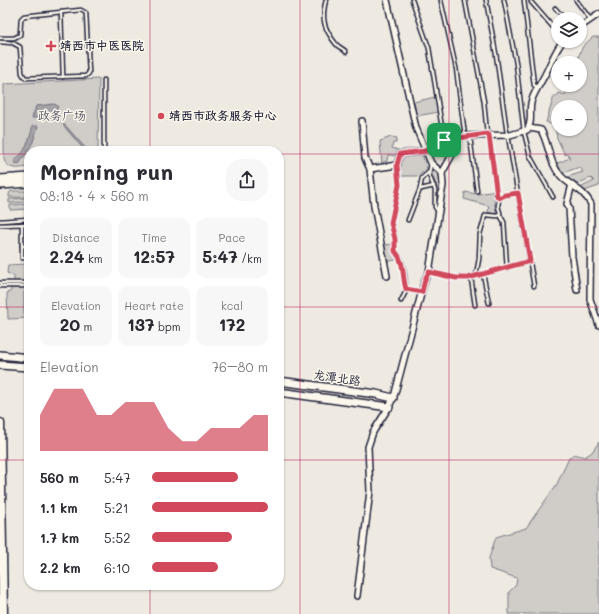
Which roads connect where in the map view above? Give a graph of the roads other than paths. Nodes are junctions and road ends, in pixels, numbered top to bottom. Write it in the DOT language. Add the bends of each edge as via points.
graph roads {
  1 [pos="326,0"];
  2 [pos="387,0"];
  3 [pos="412,0"];
  4 [pos="465,0"];
  5 [pos="486,0"];
  6 [pos="504,0"];
  7 [pos="524,0"];
  8 [pos="576,0"];
  9 [pos="441,1"];
  10 [pos="531,2"];
  11 [pos="555,8"];
  12 [pos="61,12"];
  13 [pos="559,12"];
  14 [pos="599,14"];
  15 [pos="590,20"];
  16 [pos="587,22"];
  17 [pos="551,25"];
  18 [pos="0,38"];
  19 [pos="0,42"];
  20 [pos="558,48"];
  21 [pos="346,52"];
  22 [pos="63,77"];
  23 [pos="104,80"];
  24 [pos="537,88"];
  25 [pos="362,121"];
  26 [pos="529,128"];
  27 [pos="524,132"];
  28 [pos="508,134"];
  29 [pos="488,135"];
  30 [pos="468,136"];
  31 [pos="453,139"];
  32 [pos="444,140"];
  33 [pos="104,146"];
  34 [pos="425,151"];
  35 [pos="431,162"];
  36 [pos="397,165"];
  37 [pos="370,169"];
  38 [pos="429,172"];
  39 [pos="442,173"];
  40 [pos="24,177"];
  41 [pos="0,179"];
  42 [pos="24,183"];
  43 [pos="0,184"];
  44 [pos="572,184"];
  45 [pos="434,186"];
  46 [pos="420,189"];
  47 [pos="477,192"];
  48 [pos="518,193"];
  49 [pos="553,197"];
  50 [pos="499,198"];
  51 [pos="439,214"];
  52 [pos="500,215"];
  53 [pos="24,219"];
  54 [pos="408,220"];
  55 [pos="0,221"];
  56 [pos="22,224"];
  57 [pos="0,225"];
  58 [pos="22,246"];
  59 [pos="24,258"];
  60 [pos="530,261"];
  61 [pos="507,268"];
  62 [pos="429,272"];
  63 [pos="483,274"];
  64 [pos="476,275"];
  65 [pos="387,276"];
  66 [pos="471,278"];
  67 [pos="24,284"];
  68 [pos="0,285"];
  69 [pos="534,286"];
  70 [pos="406,289"];
  71 [pos="577,290"];
  72 [pos="422,292"];
  73 [pos="401,301"];
  74 [pos="489,303"];
  75 [pos="475,305"];
  76 [pos="599,325"];
  77 [pos="0,355"];
  78 [pos="24,357"];
  79 [pos="0,364"];
  80 [pos="24,366"];
  81 [pos="284,382"];
  82 [pos="284,393"];
  83 [pos="392,398"];
  84 [pos="389,407"];
  85 [pos="0,423"];
  86 [pos="357,596"];
  87 [pos="3,614"];
  1 -- 21 [label="lane" via="322,12 326,31"];
  2 -- 34 [label="street" via="416,128"];
  3 -- 32 [label="lane" via="429,48"];
  4 -- 29 [label="lane"];
  5 -- 28 [label="lane"];
  6 -- 27 [label="lane" via="516,63"];
  7 -- 24 [label="lane" via="534,85"];
  8 -- 15 [label="lane"];
  9 -- 30 [label="lane"];
  10 -- 17 [label="lane"];
  11 -- 13 [label="lane"];
  12 -- 18 [label="lane" via="24,16 21,19 20,35 14,38"];
  12 -- 22 [label="lane"];
  12 -- 22 [label="lane" via="81,10 86,13 89,73 86,76"];
  14 -- 15 [label="street"];
  15 -- 16 [label="street"];
  19 -- 22 [label="lane" via="13,42 20,48 22,73 25,78"];
  20 -- 24 [label="street"];
  23 -- 33 [label="lane"];
  24 -- 26 [label="street" via="531,104"];
  25 -- 37 [label="street" via="365,158"];
  26 -- 27 [label="street"];
  26 -- 44 [label="street" via="540,130 554,165"];
  27 -- 28 [label="street"];
  27 -- 49 [label="lane" via="530,156"];
  28 -- 29 [label="street"];
  28 -- 48 [label="lane"];
  29 -- 30 [label="street"];
  29 -- 50 [label="lane"];
  30 -- 31 [label="street"];
  30 -- 47 [label="lane"];
  31 -- 32 [label="street"];
  31 -- 39 [label="street" via="452,155"];
  32 -- 34 [label="street"];
  34 -- 35 [label="street"];
  34 -- 36 [label="street" via="400,154"];
  35 -- 38 [label="lane"];
  35 -- 39 [label="street"];
  36 -- 37 [label="street"];
  36 -- 70 [label="lane" via="399,185 391,225 395,237 395,251 399,255"];
  37 -- 65 [label="street"];
  38 -- 45 [label="lane"];
  38 -- 46 [label="lane" via="422,178"];
  39 -- 51 [label="street"];
  40 -- 41 [label="main road"];
  42 -- 43 [label="main road"];
  44 -- 71 [label="street" via="567,204"];
  44 -- 76 [label="street" via="583,192 591,204 590,298"];
  45 -- 46 [label="lane"];
  45 -- 51 [label="lane" via="435,207"];
  46 -- 54 [label="lane"];
  48 -- 50 [label="lane"];
  48 -- 60 [label="lane"];
  50 -- 52 [label="lane"];
  51 -- 62 [label="street"];
  52 -- 61 [label="lane" via="504,222"];
  52 -- 64 [label="lane" via="486,215 483,220"];
  53 -- 55 [label="lane"];
  56 -- 57 [label="lane"];
  56 -- 58 [label="lane"];
  58 -- 59 [label="lane"];
  60 -- 61 [label="lane"];
  60 -- 69 [label="lane"];
  61 -- 63 [label="lane"];
  62 -- 66 [label="lane" via="456,278"];
  62 -- 72 [label="street"];
  63 -- 64 [label="lane"];
  63 -- 74 [label="lane"];
  64 -- 66 [label="lane"];
  66 -- 75 [label="lane"];
  67 -- 68 [label="lane"];
  70 -- 72 [label="lane"];
  70 -- 73 [label="lane"];
  72 -- 83 [label="street" via="398,386"];
  77 -- 78 [label="main road"];
  79 -- 80 [label="main road"];
  81 -- 83 [label="main road, 龙潭北路"];
  82 -- 84 [label="main road, 龙潭北路"];
  83 -- 84 [label="street"];
  84 -- 86 [label="street" via="373,432 368,447 370,491"];
  85 -- 87 [label="main road"];
}
